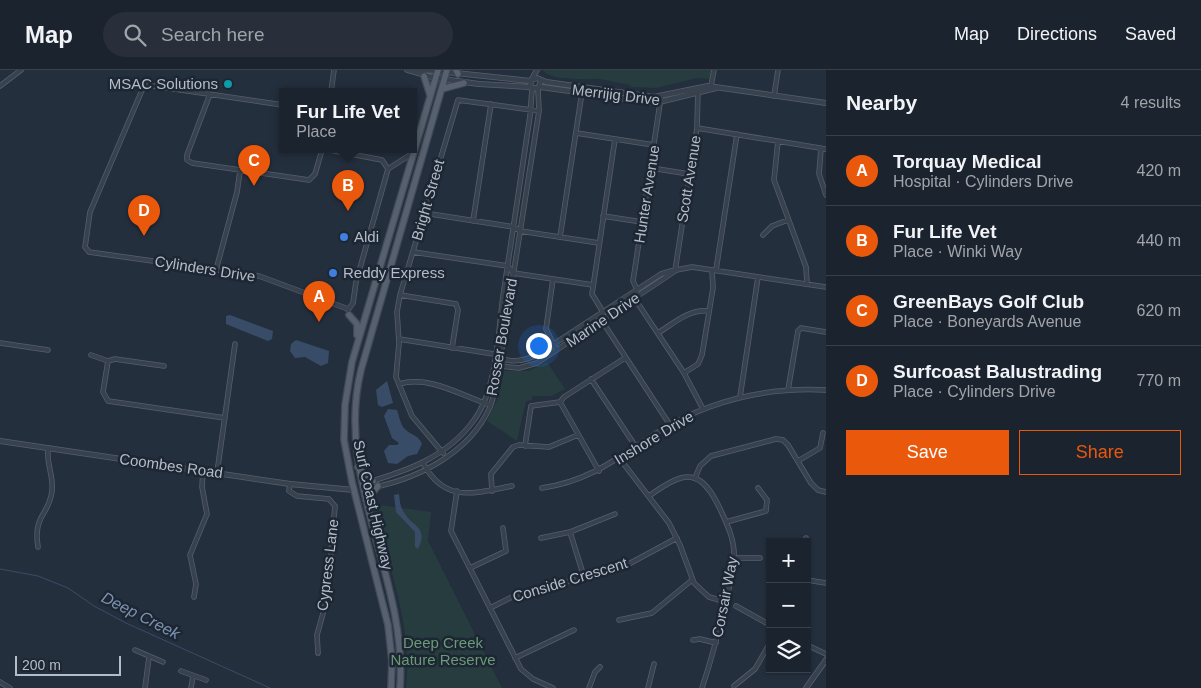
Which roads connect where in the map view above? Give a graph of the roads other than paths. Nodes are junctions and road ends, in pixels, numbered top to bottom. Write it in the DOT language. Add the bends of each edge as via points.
graph roads {
  1 [pos="21,70"];
  2 [pos="334,70"];
  3 [pos="407,70"];
  4 [pos="417,70"];
  5 [pos="438,70"];
  6 [pos="538,70"];
  7 [pos="714,70"];
  8 [pos="778,70"];
  9 [pos="447,71"];
  10 [pos="457,72"];
  11 [pos="424,76"];
  12 [pos="435,78"];
  13 [pos="444,79"];
  14 [pos="464,83"];
  15 [pos="531,84"];
  16 [pos="540,84"];
  17 [pos="0,86"];
  18 [pos="711,86"];
  19 [pos="332,88"];
  20 [pos="720,88"];
  21 [pos="442,89"];
  22 [pos="698,89"];
  23 [pos="582,92"];
  24 [pos="210,94"];
  25 [pos="430,95"];
  26 [pos="774,96"];
  27 [pos="661,97"];
  28 [pos="660,103"];
  29 [pos="826,103"];
  30 [pos="279,104"];
  31 [pos="491,104"];
  32 [pos="531,110"];
  33 [pos="539,110"];
  34 [pos="697,128"];
  35 [pos="576,133"];
  36 [pos="737,134"];
  37 [pos="417,139"];
  38 [pos="615,139"];
  39 [pos="778,141"];
  40 [pos="654,145"];
  41 [pos="824,148"];
  42 [pos="321,153"];
  43 [pos="346,153"];
  44 [pos="413,153"];
  45 [pos="651,168"];
  46 [pos="388,170"];
  47 [pos="240,171"];
  48 [pos="690,174"];
  49 [pos="826,195"];
  50 [pos="424,214"];
  51 [pos="603,216"];
  52 [pos="788,220"];
  53 [pos="473,221"];
  54 [pos="642,222"];
  55 [pos="514,227"];
  56 [pos="520,231"];
  57 [pos="763,235"];
  58 [pos="560,237"];
  59 [pos="599,243"];
  60 [pos="413,252"];
  61 [pos="508,266"];
  62 [pos="216,270"];
  63 [pos="675,270"];
  64 [pos="714,270"];
  65 [pos="513,273"];
  66 [pos="758,277"];
  67 [pos="553,279"];
  68 [pos="807,284"];
  69 [pos="593,285"];
  70 [pos="826,287"];
  71 [pos="637,290"];
  72 [pos="400,296"];
  73 [pos="635,299"];
  74 [pos="709,311"];
  75 [pos="349,312"];
  76 [pos="603,312"];
  77 [pos="602,321"];
  78 [pos="826,332"];
  79 [pos="658,333"];
  80 [pos="399,339"];
  81 [pos="0,343"];
  82 [pos="235,344"];
  83 [pos="553,345"];
  84 [pos="452,348"];
  85 [pos="48,350"];
  86 [pos="557,351"];
  87 [pos="494,354"];
  88 [pos="91,355"];
  89 [pos="625,358"];
  90 [pos="500,359"];
  91 [pos="108,361"];
  92 [pos="352,362"];
  93 [pos="493,364"];
  94 [pos="164,366"];
  95 [pos="500,366"];
  96 [pos="684,373"];
  97 [pos="591,379"];
  98 [pos="399,384"];
  99 [pos="788,390"];
  100 [pos="826,390"];
  101 [pos="740,397"];
  102 [pos="560,402"];
  103 [pos="484,403"];
  104 [pos="490,405"];
  105 [pos="703,409"];
  106 [pos="225,418"];
  107 [pos="670,425"];
  108 [pos="823,434"];
  109 [pos="578,435"];
  110 [pos="0,441"];
  111 [pos="525,446"];
  112 [pos="636,447"];
  113 [pos="48,448"];
  114 [pos="441,451"];
  115 [pos="446,456"];
  116 [pos="620,459"];
  117 [pos="798,461"];
  118 [pos="423,463"];
  119 [pos="358,467"];
  120 [pos="426,470"];
  121 [pos="203,471"];
  122 [pos="599,471"];
  123 [pos="217,473"];
  124 [pos="695,478"];
  125 [pos="373,481"];
  126 [pos="290,484"];
  127 [pos="378,486"];
  128 [pos="512,486"];
  129 [pos="362,487"];
  130 [pos="354,488"];
  131 [pos="542,488"];
  132 [pos="758,488"];
  133 [pos="492,491"];
  134 [pos="457,492"];
  135 [pos="826,492"];
  136 [pos="649,496"];
  137 [pos="366,500"];
  138 [pos="615,514"];
  139 [pos="726,522"];
  140 [pos="503,528"];
  141 [pos="570,532"];
  142 [pos="541,538"];
  143 [pos="677,538"];
  144 [pos="38,547"];
  145 [pos="734,558"];
  146 [pos="760,558"];
  147 [pos="384,565"];
  148 [pos="375,568"];
  149 [pos="470,568"];
  150 [pos="584,577"];
  151 [pos="692,580"];
  152 [pos="811,581"];
  153 [pos="826,583"];
  154 [pos="194,597"];
  155 [pos="726,602"];
  156 [pos="736,606"];
  157 [pos="490,608"];
  158 [pos="620,620"];
  159 [pos="766,623"];
  160 [pos="574,630"];
  161 [pos="693,640"];
  162 [pos="716,643"];
  163 [pos="811,647"];
  164 [pos="766,649"];
  165 [pos="136,650"];
  166 [pos="318,653"];
  167 [pos="826,654"];
  168 [pos="149,657"];
  169 [pos="515,658"];
  170 [pos="826,660"];
  171 [pos="163,662"];
  172 [pos="654,664"];
  173 [pos="600,667"];
  174 [pos="181,671"];
  175 [pos="193,676"];
  176 [pos="206,680"];
  177 [pos="0,682"];
  178 [pos="734,686"];
  179 [pos="10,688"];
  180 [pos="145,688"];
  181 [pos="192,688"];
  182 [pos="391,688"];
  183 [pos="400,688"];
  184 [pos="553,688"];
  185 [pos="588,688"];
  186 [pos="648,688"];
  187 [pos="702,688"];
  188 [pos="806,688"];
  1 -- 17 [label="street"];
  2 -- 19 [label="street"];
  3 -- 11 [label="street"];
  4 -- 5 [label="street"];
  5 -- 9 [label="street, Merrijig Drive"];
  5 -- 12 [label="main road, Surf Coast Highway"];
  6 -- 15 [label="street"];
  6 -- 16 [label="street, Rosser Boulevard"];
  7 -- 18 [label="street"];
  8 -- 26 [label="street"];
  9 -- 10 [label="street, Merrijig Drive"];
  9 -- 13 [label="main road, Surf Coast Highway"];
  10 -- 15 [label="street, Merrijig Drive"];
  11 -- 12 [label="street"];
  11 -- 25 [label="main road"];
  12 -- 13 [label="street, Merrijig Drive"];
  12 -- 25 [label="main road, Surf Coast Highway"];
  13 -- 14 [label="street, Merrijig Drive"];
  13 -- 21 [label="main road, Surf Coast Highway"];
  14 -- 15 [label="street, Merrijig Drive"];
  14 -- 21 [label="main road"];
  15 -- 16 [label="street, Merrijig Drive"];
  15 -- 16 [label="street, Merrijig Drive" via="537,78"];
  15 -- 32 [label="street, Rosser Boulevard"];
  16 -- 23 [label="street, Merrijig Drive"];
  16 -- 27 [label="street, Merrijig Drive"];
  16 -- 33 [label="street, Rosser Boulevard"];
  18 -- 20 [label="street, Merrijig Drive"];
  18 -- 22 [label="street, Merrijig Drive"];
  20 -- 22 [label="street, Merrijig Drive"];
  20 -- 26 [label="street, Merrijig Drive"];
  21 -- 119 [label="main road, Surf Coast Highway" via="357,386 354,428"];
  22 -- 27 [label="street, Merrijig Drive"];
  22 -- 28 [label="street, Merrijig Drive"];
  22 -- 34 [label="street, Scott Avenue"];
  23 -- 28 [label="street, Merrijig Drive"];
  23 -- 35 [label="street"];
  24 -- 30 [label="street"];
  24 -- 47 [label="street" via="187,160 192,164"];
  24 -- 62 [label="street, Cylinders Drive" via="148,85 143,88 90,212 86,251"];
  25 -- 37 [label="main road, Surf Coast Highway"];
  26 -- 29 [label="street, Merrijig Drive"];
  27 -- 28 [label="street, Hunter Avenue"];
  28 -- 40 [label="street, Hunter Avenue"];
  31 -- 32 [label="street, Bright Street"];
  31 -- 50 [label="street, Bright Street" via="457,102"];
  31 -- 53 [label="street"];
  32 -- 33 [label="street"];
  32 -- 55 [label="street, Rosser Boulevard"];
  33 -- 56 [label="street, Rosser Boulevard"];
  34 -- 36 [label="street"];
  34 -- 48 [label="street, Scott Avenue"];
  35 -- 38 [label="street"];
  35 -- 58 [label="street"];
  36 -- 39 [label="street"];
  36 -- 64 [label="street"];
  38 -- 40 [label="street"];
  38 -- 51 [label="street"];
  39 -- 41 [label="street"];
  39 -- 52 [label="street" via="774,180"];
  40 -- 45 [label="street, Hunter Avenue"];
  41 -- 49 [label="street" via="819,174"];
  42 -- 47 [label="street" via="313,177 305,180"];
  43 -- 46 [label="street" via="382,160"];
  44 -- 46 [label="street"];
  44 -- 92 [label="main road, Surf Coast Highway"];
  45 -- 48 [label="street"];
  45 -- 54 [label="street, Hunter Avenue"];
  46 -- 75 [label="street"];
  47 -- 62 [label="street"];
  48 -- 63 [label="street, Scott Avenue"];
  50 -- 53 [label="street"];
  50 -- 60 [label="street, Bright Street"];
  51 -- 54 [label="street"];
  51 -- 59 [label="street"];
  52 -- 57 [label="street" via="772,226"];
  52 -- 68 [label="street" via="806,267"];
  53 -- 55 [label="street"];
  54 -- 71 [label="street, Hunter Avenue" via="633,281"];
  55 -- 56 [label="street"];
  55 -- 61 [label="street, Rosser Boulevard"];
  56 -- 58 [label="street"];
  56 -- 65 [label="street, Rosser Boulevard"];
  58 -- 59 [label="street"];
  59 -- 69 [label="street"];
  60 -- 61 [label="street"];
  60 -- 72 [label="street, Bright Street"];
  61 -- 65 [label="street"];
  61 -- 87 [label="street, Rosser Boulevard"];
  62 -- 75 [label="street, Cylinders Drive" via="259,276"];
  63 -- 64 [label="street, Marine Drive" via="692,267"];
  63 -- 71 [label="street, Marine Drive" via="661,274"];
  63 -- 73 [label="street, Marine Drive"];
  64 -- 66 [label="street, Marine Drive"];
  64 -- 74 [label="street"];
  65 -- 67 [label="street"];
  65 -- 90 [label="street, Rosser Boulevard"];
  66 -- 68 [label="street, Marine Drive"];
  66 -- 101 [label="street"];
  67 -- 69 [label="street"];
  67 -- 83 [label="street" via="546,328"];
  68 -- 70 [label="street, Marine Drive"];
  69 -- 76 [label="street" via="594,298"];
  71 -- 73 [label="street, Hunter Avenue"];
  71 -- 76 [label="street, Marine Drive"];
  72 -- 80 [label="street, Bright Street" via="397,312"];
  72 -- 84 [label="street" via="457,305"];
  73 -- 77 [label="street, Marine Drive"];
  73 -- 79 [label="street"];
  74 -- 79 [label="street" via="687,314"];
  74 -- 96 [label="street" via="702,358"];
  75 -- 92 [label="main road" via="358,328"];
  76 -- 77 [label="street"];
  76 -- 83 [label="street, Marine Drive"];
  77 -- 86 [label="street, Marine Drive"];
  77 -- 89 [label="street"];
  78 -- 99 [label="street" via="801,328 798,331"];
  79 -- 96 [label="street"];
  80 -- 84 [label="street"];
  80 -- 98 [label="street, Bright Street" via="396,371"];
  81 -- 85 [label="street"];
  82 -- 106 [label="street"];
  83 -- 86 [label="street"];
  83 -- 90 [label="street, Marine Drive" via="529,359"];
  84 -- 87 [label="street"];
  86 -- 95 [label="street, Marine Drive" via="531,366"];
  87 -- 90 [label="street"];
  87 -- 93 [label="street, Rosser Boulevard"];
  88 -- 91 [label="street"];
  89 -- 97 [label="street"];
  89 -- 107 [label="street"];
  90 -- 95 [label="street, Rosser Boulevard"];
  91 -- 94 [label="street" via="115,359"];
  91 -- 106 [label="street" via="103,392 105,399"];
  92 -- 130 [label="main road, Surf Coast Highway" via="344,421 346,456"];
  93 -- 95 [label="street, Marine Drive"];
  93 -- 103 [label="street, Rosser Boulevard"];
  95 -- 104 [label="street, Rosser Boulevard"];
  96 -- 105 [label="street"];
  97 -- 102 [label="street"];
  97 -- 112 [label="street"];
  98 -- 103 [label="street" via="408,382 445,387"];
  98 -- 114 [label="street, Bright Street" via="412,416"];
  99 -- 100 [label="street, Inshore Drive"];
  99 -- 101 [label="street, Inshore Drive"];
  101 -- 105 [label="street, Inshore Drive"];
  102 -- 109 [label="street"];
  102 -- 111 [label="street" via="530,406"];
  103 -- 104 [label="street"];
  103 -- 114 [label="street, Rosser Boulevard" via="470,426"];
  104 -- 115 [label="street, Rosser Boulevard" via="472,434"];
  105 -- 107 [label="street, Inshore Drive"];
  106 -- 123 [label="street"];
  107 -- 112 [label="street, Inshore Drive"];
  108 -- 117 [label="street" via="820,448"];
  109 -- 111 [label="street" via="549,447"];
  109 -- 122 [label="street"];
  110 -- 113 [label="street, Coombes Road"];
  111 -- 133 [label="street" via="513,447 497,465 491,474"];
  112 -- 116 [label="street, Inshore Drive"];
  113 -- 121 [label="street, Coombes Road"];
  113 -- 144 [label="street" via="52,490 48,506 36,526"];
  114 -- 115 [label="street, Bright Street"];
  114 -- 118 [label="street, Rosser Boulevard"];
  115 -- 120 [label="street, Rosser Boulevard"];
  116 -- 122 [label="street, Inshore Drive"];
  116 -- 136 [label="street"];
  117 -- 124 [label="street" via="786,442 772,439 712,456 700,466"];
  117 -- 135 [label="street" via="813,486"];
  118 -- 120 [label="street"];
  118 -- 125 [label="street, Rosser Boulevard"];
  119 -- 125 [label="main road"];
  119 -- 129 [label="main road, Surf Coast Highway"];
  120 -- 127 [label="street, Rosser Boulevard"];
  120 -- 134 [label="street" via="443,487"];
  121 -- 123 [label="street, Coombes Road"];
  121 -- 154 [label="street" via="207,514 190,555 196,584"];
  122 -- 131 [label="street, Inshore Drive"];
  123 -- 126 [label="street, Coombes Road"];
  124 -- 136 [label="street" via="675,479"];
  124 -- 139 [label="street, Corsair Way" via="710,488"];
  125 -- 129 [label="street, Rosser Boulevard"];
  126 -- 130 [label="street, Coombes Road" via="341,490"];
  126 -- 166 [label="street, Cypress Lane" via="292,495 329,499 335,506 327,599 317,635"];
  127 -- 129 [label="street, Rosser Boulevard"];
  127 -- 137 [label="main road"];
  128 -- 133 [label="street"];
  129 -- 130 [label="main road"];
  129 -- 137 [label="main road, Surf Coast Highway"];
  130 -- 148 [label="main road, Surf Coast Highway"];
  132 -- 139 [label="street" via="768,500 766,511"];
  133 -- 134 [label="street"];
  134 -- 149 [label="street" via="451,531"];
  136 -- 143 [label="street"];
  137 -- 147 [label="main road, Surf Coast Highway"];
  138 -- 141 [label="street"];
  139 -- 145 [label="street, Corsair Way"];
  140 -- 149 [label="street" via="506,551"];
  141 -- 142 [label="street"];
  141 -- 150 [label="street"];
  143 -- 150 [label="street, Conside Crescent" via="625,566"];
  143 -- 151 [label="street"];
  145 -- 146 [label="street"];
  145 -- 155 [label="street, Corsair Way"];
  147 -- 148 [label="main road"];
  147 -- 183 [label="main road, Surf Coast Highway" via="401,646"];
  148 -- 182 [label="main road, Surf Coast Highway" via="388,625"];
  149 -- 157 [label="street"];
  150 -- 157 [label="street, Conside Crescent" via="514,596"];
  151 -- 155 [label="street" via="710,597"];
  151 -- 158 [label="street" via="652,613"];
  152 -- 153 [label="street"];
  155 -- 162 [label="street, Corsair Way"];
  156 -- 159 [label="street"];
  157 -- 169 [label="street"];
  160 -- 169 [label="street"];
  161 -- 162 [label="street"];
  162 -- 187 [label="street, Corsair Way"];
  163 -- 167 [label="street"];
  164 -- 178 [label="street" via="755,669"];
  165 -- 168 [label="street"];
  168 -- 171 [label="street"];
  168 -- 180 [label="street"];
  169 -- 184 [label="street" via="528,676"];
  170 -- 188 [label="street"];
  172 -- 186 [label="street"];
  173 -- 185 [label="street"];
  174 -- 175 [label="street"];
  175 -- 176 [label="street"];
  175 -- 181 [label="street"];
  177 -- 179 [label="street"];
}
